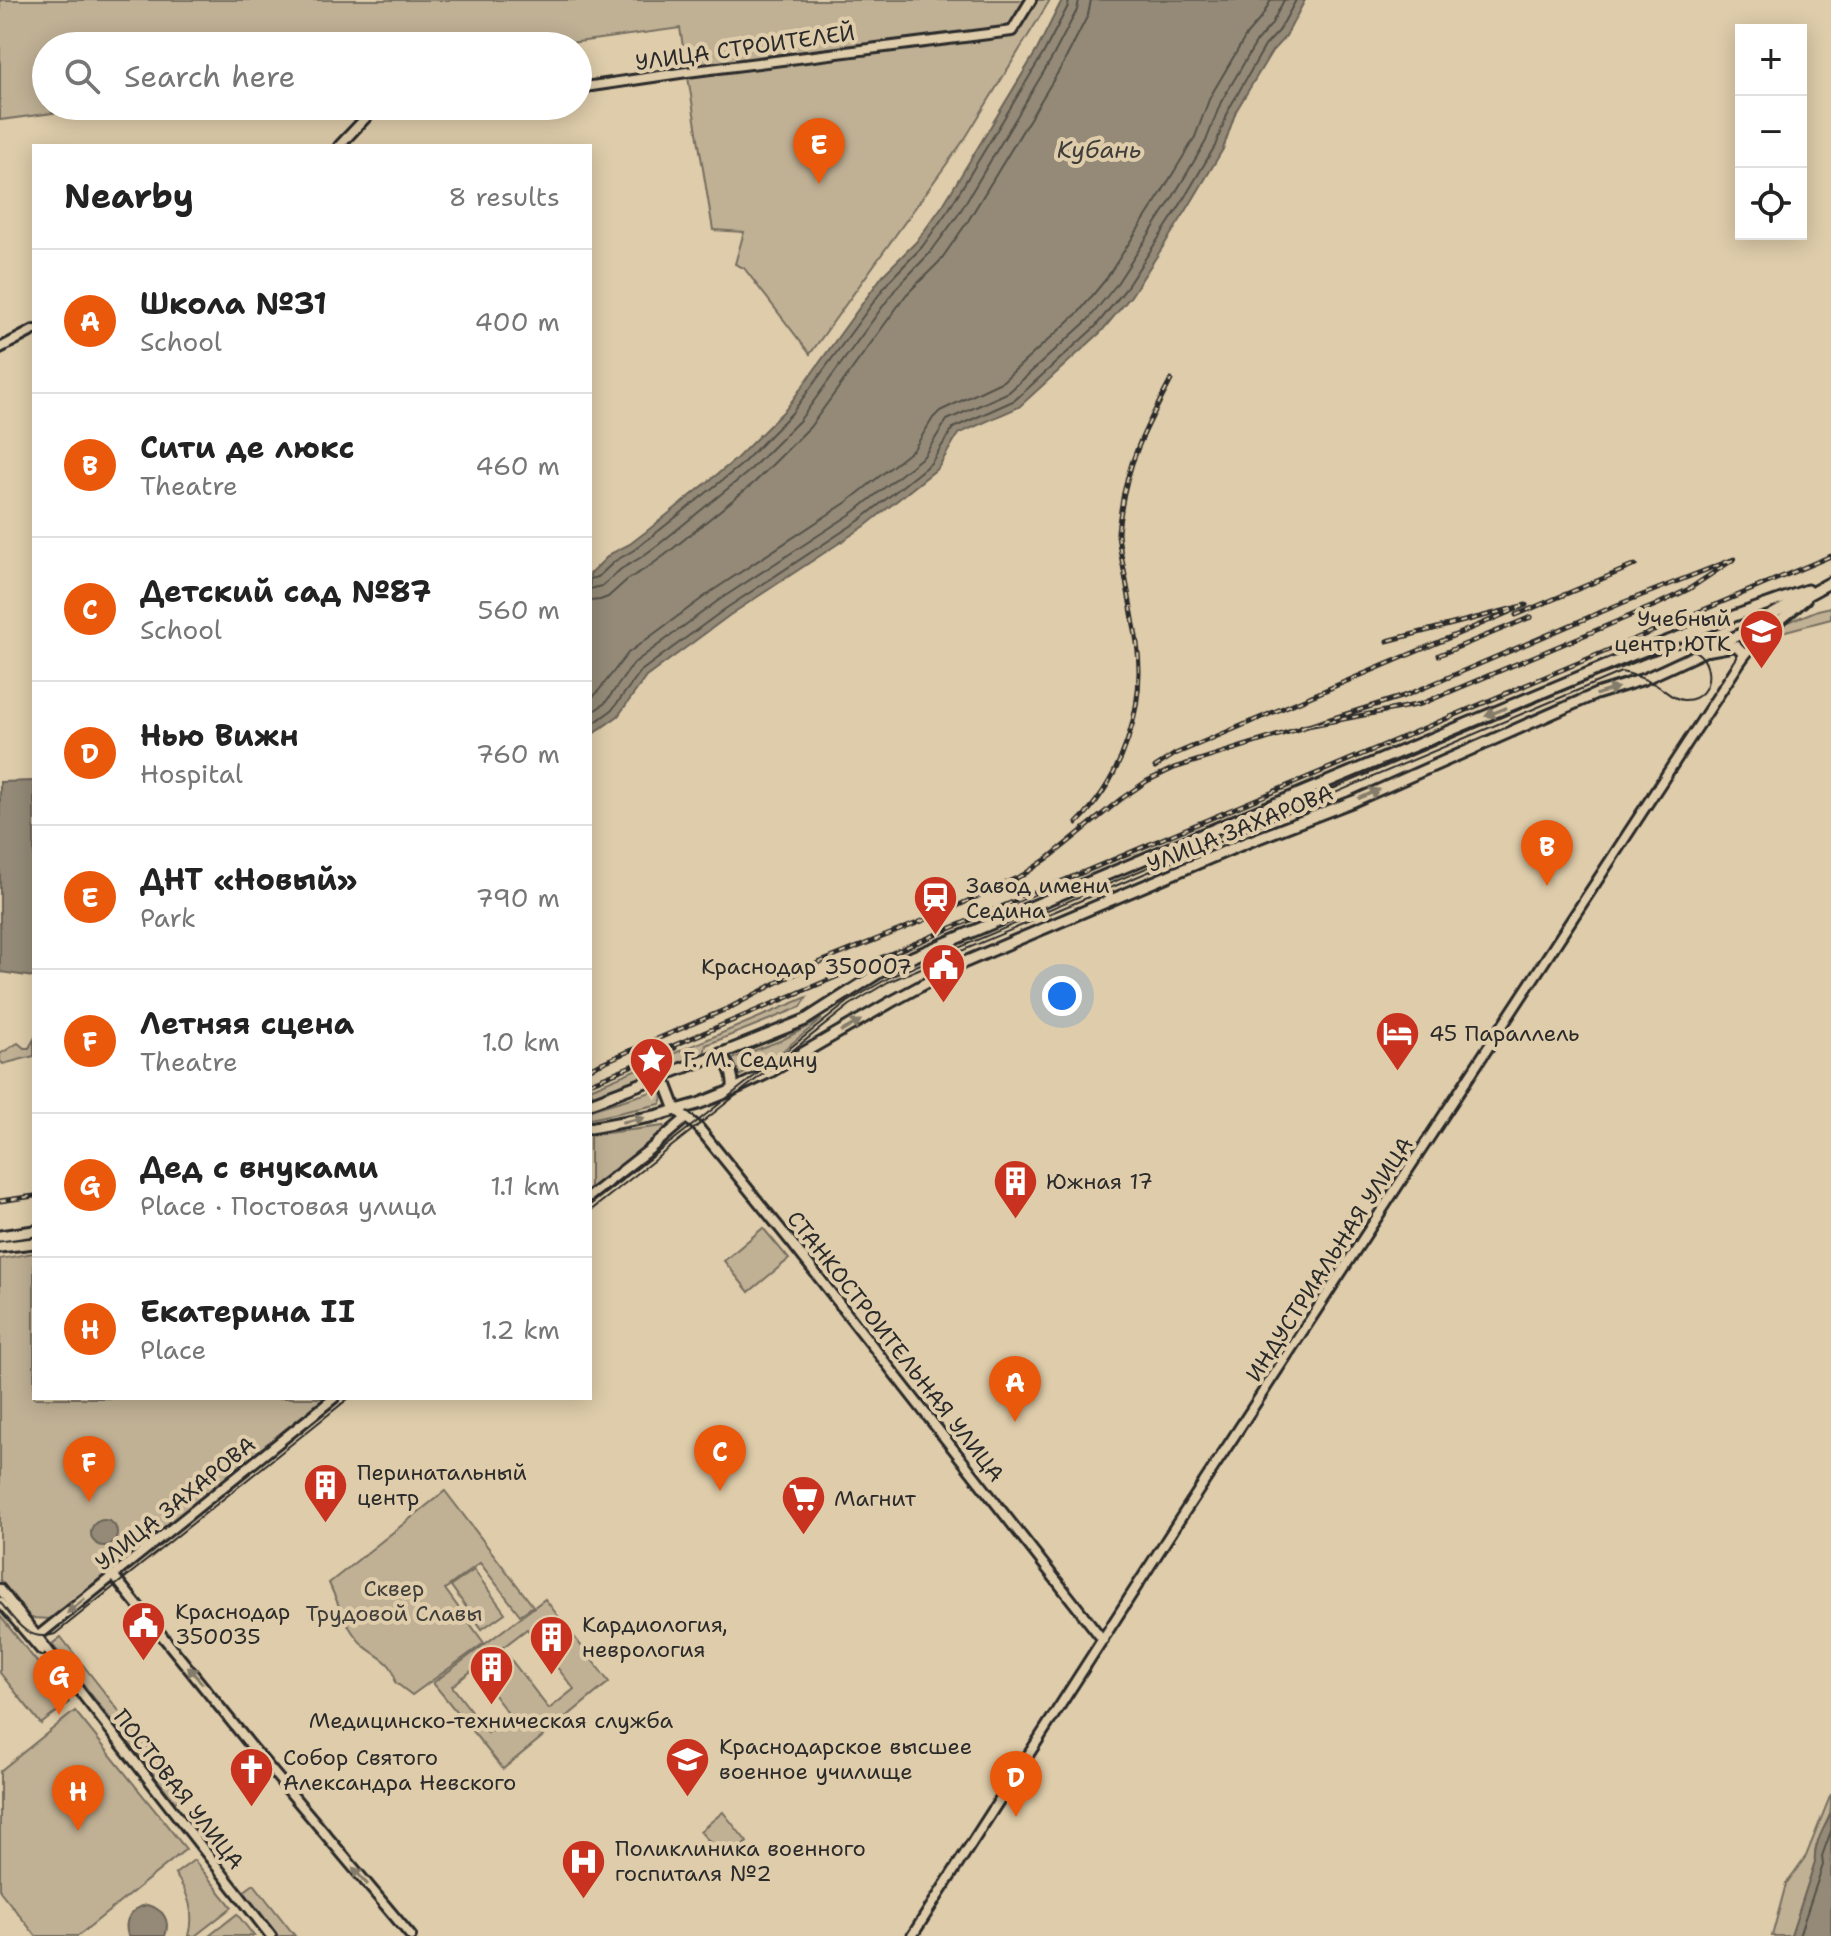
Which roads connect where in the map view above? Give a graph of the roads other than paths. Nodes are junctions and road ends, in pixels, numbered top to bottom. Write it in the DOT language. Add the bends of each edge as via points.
graph roads {
  1 [pos="1031,0"];
  2 [pos="592,86"];
  3 [pos="364,120"];
  4 [pos="341,144"];
  5 [pos="32,331"];
  6 [pos="0,348"];
  7 [pos="1827,584"];
  8 [pos="1751,610"];
  9 [pos="1734,616"];
  10 [pos="1762,620"];
  11 [pos="1741,634"];
  12 [pos="1758,639"];
  13 [pos="1707,651"];
  14 [pos="1742,659"];
  15 [pos="720,1054"];
  16 [pos="663,1076"];
  17 [pos="733,1089"];
  18 [pos="592,1102"];
  19 [pos="676,1110"];
  20 [pos="685,1119"];
  21 [pos="592,1128"];
  22 [pos="592,1194"];
  23 [pos="32,1228"];
  24 [pos="0,1233"];
  25 [pos="32,1243"];
  26 [pos="0,1248"];
  27 [pos="332,1400"];
  28 [pos="113,1575"];
  29 [pos="0,1589"];
  30 [pos="0,1602"];
  31 [pos="38,1636"];
  32 [pos="1103,1640"];
  33 [pos="269,1936"];
  34 [pos="411,1936"];
  35 [pos="912,1936"];
  1 -- 2 [label="street, УЛИЦА СТРОИТЕЛЕЙ" via="1012,31"];
  3 -- 4 [label="street"];
  5 -- 6 [label="street"];
  7 -- 8 [label="main road, УЛИЦА ЗАХАРОВА"];
  7 -- 10 [label="main road, УЛИЦА ЗАХАРОВА"];
  7 -- 12 [label="street, ИНДУСТРИАЛЬНАЯ УЛИЦА"];
  8 -- 9 [label="main road, УЛИЦА ЗАХАРОВА"];
  8 -- 10 [label="street"];
  9 -- 11 [label="main road" via="1742,623"];
  9 -- 15 [label="main road, УЛИЦА ЗАХАРОВА, one-way" via="903,961 805,1020"];
  10 -- 11 [label="main road, УЛИЦА ЗАХАРОВА"];
  10 -- 12 [label="street"];
  11 -- 13 [label="main road, УЛИЦА ЗАХАРОВА"];
  12 -- 14 [label="street, ИНДУСТРИАЛЬНАЯ УЛИЦА"];
  13 -- 14 [label="street" via="1736,646"];
  17 -- 13 [label="main road, УЛИЦА ЗАХАРОВА, one-way" via="965,962"];
  14 -- 32 [label="street, ИНДУСТРИАЛЬНАЯ УЛИЦА"];
  15 -- 16 [label="main road, УЛИЦА ЗАХАРОВА"];
  15 -- 17 [label="main road" via="732,1073"];
  16 -- 18 [label="main road, УЛИЦА ЗАХАРОВА"];
  16 -- 19 [label="main road, СТАНКОСТРОИТЕЛЬНАЯ УЛИЦА"];
  17 -- 19 [label="main road, УЛИЦА ЗАХАРОВА"];
  19 -- 20 [label="street, СТАНКОСТРОИТЕЛЬНАЯ УЛИЦА"];
  21 -- 19 [label="main road, УЛИЦА ЗАХАРОВА, one-way"];
  20 -- 22 [label="street"];
  20 -- 32 [label="street, СТАНКОСТРОИТЕЛЬНАЯ УЛИЦА" via="698,1127 791,1242"];
  23 -- 24 [label="main road"];
  25 -- 26 [label="main road"];
  27 -- 28 [label="street, УЛИЦА ЗАХАРОВА"];
  28 -- 31 [label="street, УЛИЦА ЗАХАРОВА, one-way"];
  34 -- 28 [label="street, one-way"];
  29 -- 31 [label="street, ПОСТОВАЯ УЛИЦА"];
  30 -- 33 [label="street, ПОСТОВАЯ УЛИЦА"];
  31 -- 33 [label="street, ПОСТОВАЯ УЛИЦА"];
  32 -- 35 [label="street, ИНДУСТРИАЛЬНАЯ УЛИЦА"];
}
